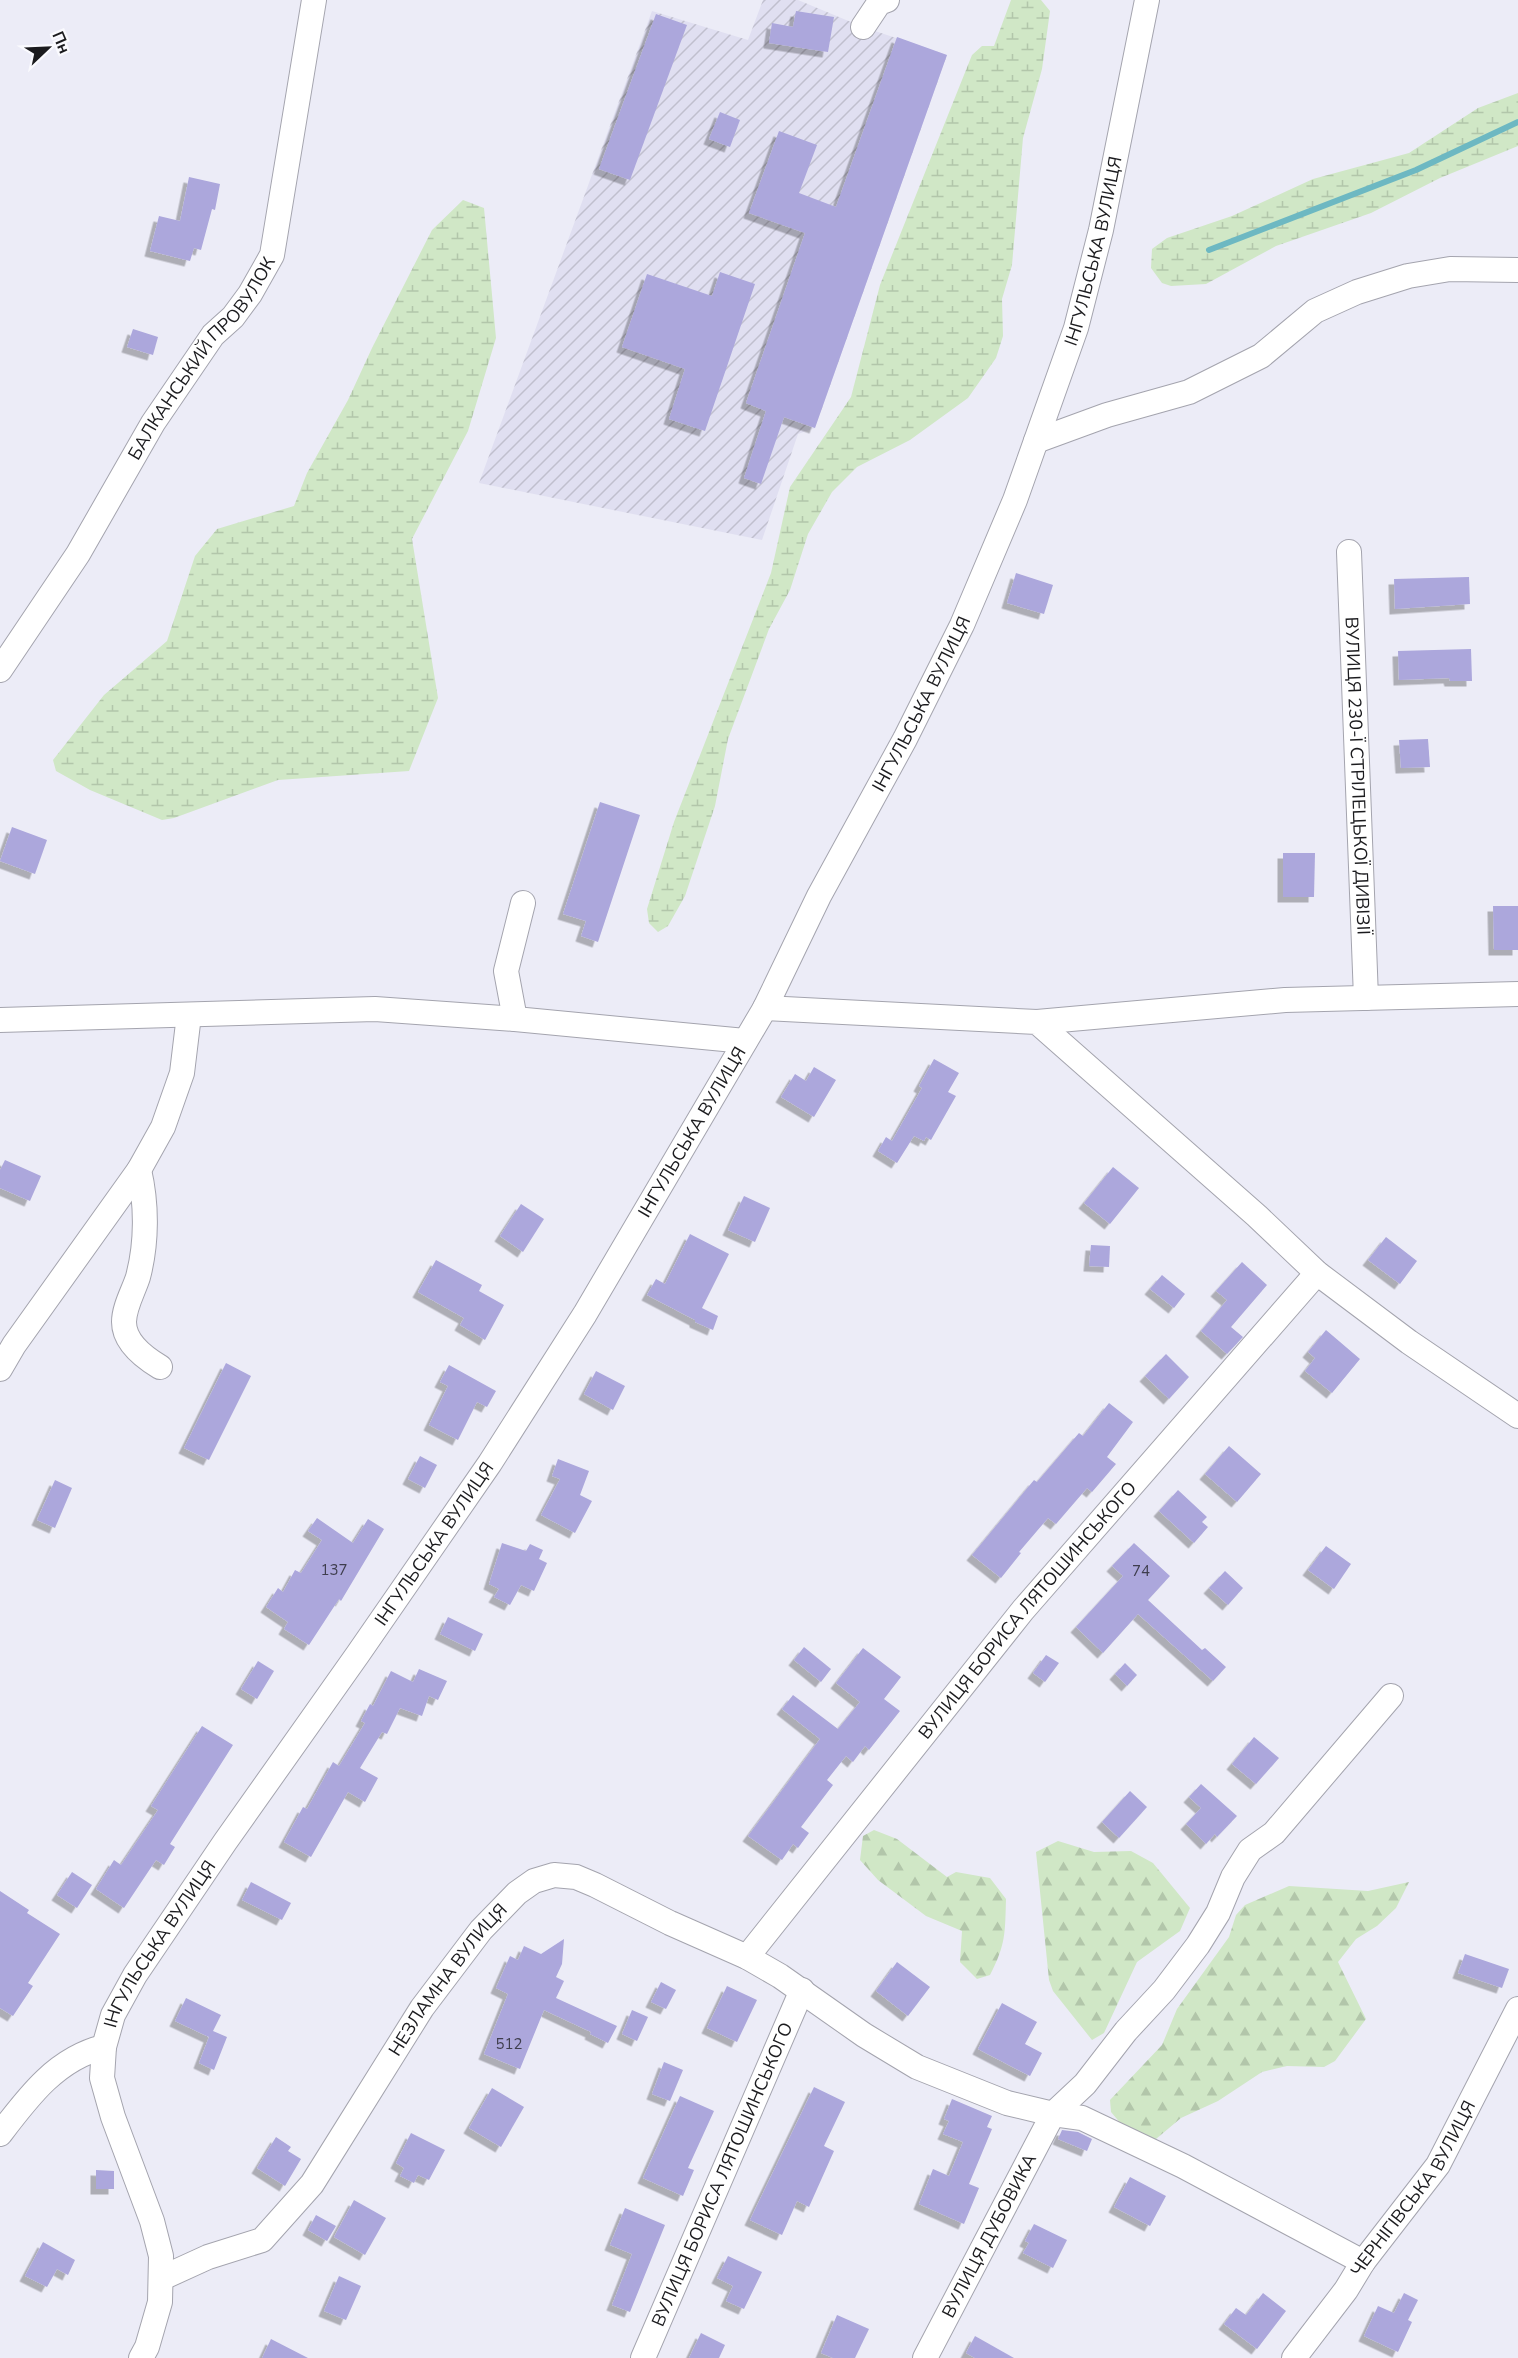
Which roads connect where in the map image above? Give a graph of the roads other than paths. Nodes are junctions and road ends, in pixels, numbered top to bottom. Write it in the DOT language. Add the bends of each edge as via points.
graph roads {
  1 [pos="887,0"];
  2 [pos="1147,0"];
  3 [pos="313,6"];
  4 [pos="862,27"];
  5 [pos="1518,270"];
  6 [pos="1036,441"];
  7 [pos="1349,552"];
  8 [pos="0,670"];
  9 [pos="523,903"];
  10 [pos="1518,994"];
  11 [pos="1366,998"];
  12 [pos="765,1008"];
  13 [pos="189,1015"];
  14 [pos="516,1019"];
  15 [pos="0,1020"];
  16 [pos="1037,1022"];
  17 [pos="745,1041"];
  18 [pos="139,1170"];
  19 [pos="1317,1273"];
  20 [pos="160,1367"];
  21 [pos="0,1369"];
  22 [pos="1518,1416"];
  23 [pos="1391,1696"];
  24 [pos="747,1957"];
  25 [pos="802,1990"];
  26 [pos="1518,2009"];
  27 [pos="104,2047"];
  28 [pos="1053,2114"];
  29 [pos="0,2134"];
  30 [pos="1363,2262"];
  31 [pos="162,2278"];
  32 [pos="141,2358"];
  33 [pos="643,2358"];
  34 [pos="925,2358"];
  35 [pos="1294,2358"];
  1 -- 4 [label="street" via="879,3"];
  2 -- 6 [label="street, ІНГУЛЬСЬКА ВУЛИЦЯ" via="1101,230 1076,328"];
  3 -- 8 [label="street, БАЛКАНСЬКИЙ ПРОВУЛОК" via="272,255 250,294 213,334 153,423 78,554"];
  5 -- 6 [label="street" via="1450,269 1408,276 1356,292 1315,311 1261,356 1189,392"];
  6 -- 12 [label="street, ІНГУЛЬСЬКА ВУЛИЦЯ" via="962,625 819,896"];
  7 -- 11 [label="street, ВУЛИЦЯ 230-Ї СТРІЛЕЦЬКОЇ ДИВІЗІЇ"];
  9 -- 14 [label="street" via="506,971"];
  10 -- 11 [label="street"];
  11 -- 16 [label="street" via="1285,1000"];
  12 -- 16 [label="street"];
  12 -- 17 [label="street, ІНГУЛЬСЬКА ВУЛИЦЯ"];
  13 -- 14 [label="street" via="375,1009"];
  13 -- 15 [label="street"];
  13 -- 18 [label="street" via="182,1073 163,1127"];
  14 -- 17 [label="street"];
  16 -- 19 [label="street"];
  17 -- 27 [label="street, ІНГУЛЬСЬКА ВУЛИЦЯ" via="573,1334 490,1463 142,1965 113,2015"];
  18 -- 20 [label="street" via="145,1228 138,1274 124,1322 128,1338"];
  18 -- 21 [label="street"];
  19 -- 22 [label="street"];
  19 -- 24 [label="street, ВУЛИЦЯ БОРИСА ЛЯТОШИНСЬКОГО" via="1023,1610"];
  23 -- 28 [label="street, ВУЛИЦЯ ДУБОВИКА" via="1274,1833 1250,1850 1198,1945 1085,2084"];
  24 -- 25 [label="street, НЕЗЛАМНА ВУЛИЦЯ"];
  24 -- 31 [label="street, НЕЗЛАМНА ВУЛИЦЯ" via="576,1876 554,1875 534,1881 489,1922 422,2008 312,2184 262,2240 208,2256"];
  25 -- 28 [label="street, НЕЗЛАМНА ВУЛИЦЯ" via="917,2067 1007,2103"];
  25 -- 33 [label="street, ВУЛИЦЯ БОРИСА ЛЯТОШИНСЬКОГО"];
  26 -- 30 [label="street, ЧЕРНІГІВСЬКА ВУЛИЦЯ" via="1438,2165"];
  27 -- 29 [label="street, ІНГУЛЬСЬКА ВУЛИЦЯ" via="83,2052 59,2068 30,2094"];
  27 -- 31 [label="street" via="102,2078 152,2221"];
  28 -- 30 [label="street, НЕЗЛАМНА ВУЛИЦЯ" via="1082,2118 1173,2161"];
  28 -- 34 [label="street, ВУЛИЦЯ ДУБОВИКА"];
  30 -- 35 [label="street, ЧЕРНІГІВСЬКА ВУЛИЦЯ"];
  31 -- 32 [label="street" via="160,2302"];
}
